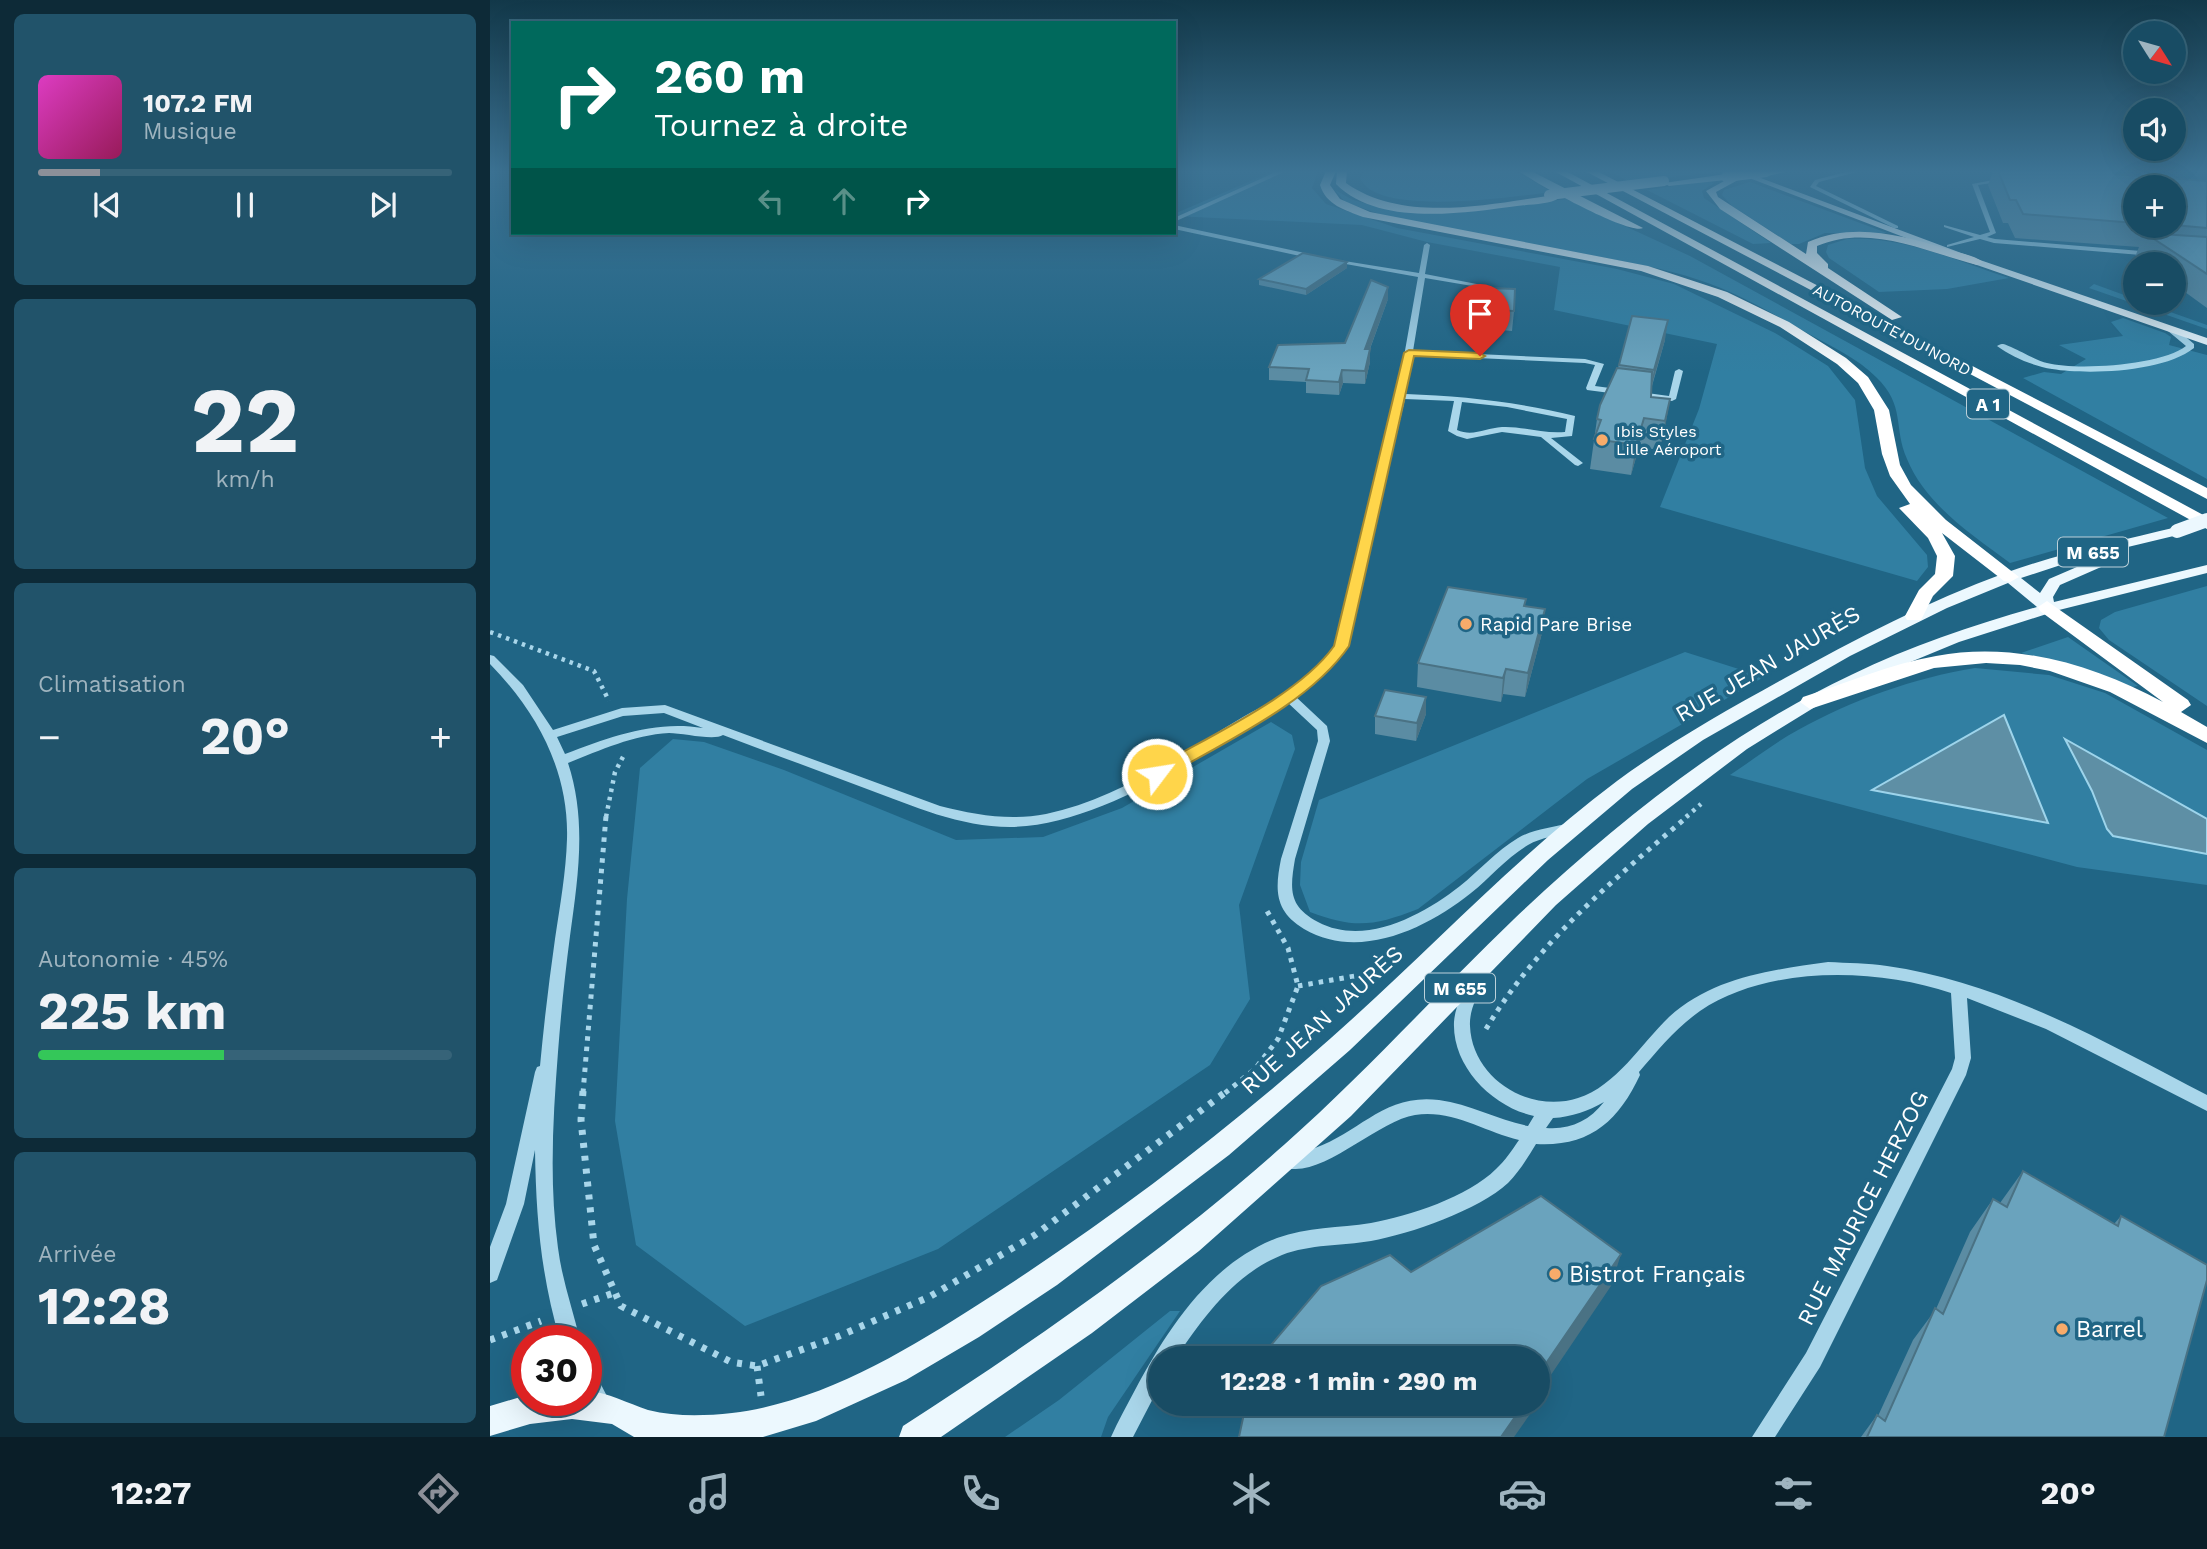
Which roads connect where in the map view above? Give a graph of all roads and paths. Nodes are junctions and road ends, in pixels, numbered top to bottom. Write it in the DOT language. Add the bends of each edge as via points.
graph roads {
  1 [pos="1226,238"];
  2 [pos="1490,238"];
  3 [pos="1659,238"];
  4 [pos="1680,238"];
  5 [pos="1719,238"];
  6 [pos="1774,238"];
  7 [pos="1828,238"];
  8 [pos="1886,238"];
  9 [pos="1909,238"];
  10 [pos="1927,238"];
  11 [pos="1981,238"];
  12 [pos="1427,245"];
  13 [pos="1949,246"];
  14 [pos="2133,252"];
  15 [pos="1977,262"];
  16 [pos="1727,264"];
  17 [pos="1421,276"];
  18 [pos="1842,284"];
  19 [pos="1483,286"];
  20 [pos="2171,329"];
  21 [pos="2207,334"];
  22 [pos="2207,342"];
  23 [pos="2001,346"];
  24 [pos="1409,353"];
  25 [pos="1679,370"];
  26 [pos="1981,374"];
  27 [pos="1401,396"];
  28 [pos="1459,398"];
  29 [pos="1545,438"];
  30 [pos="1578,463"];
  31 [pos="2207,494"];
  32 [pos="1911,496"];
  33 [pos="2207,522"];
  34 [pos="2177,531"];
  35 [pos="2207,569"];
  36 [pos="2010,577"];
  37 [pos="2047,607"];
  38 [pos="1914,616"];
  39 [pos="490,632"];
  40 [pos="490,658"];
  41 [pos="1288,696"];
  42 [pos="1810,702"];
  43 [pos="615,715"];
  44 [pos="2207,721"];
  45 [pos="550,735"];
  46 [pos="2207,736"];
  47 [pos="623,737"];
  48 [pos="738,738"];
  49 [pos="560,761"];
  50 [pos="1705,801"];
  51 [pos="1573,827"];
  52 [pos="1487,961"];
  53 [pos="1387,970"];
  54 [pos="1959,988"];
  55 [pos="1480,1039"];
  56 [pos="550,1041"];
  57 [pos="1637,1066"];
  58 [pos="2207,1102"];
  59 [pos="1548,1110"];
  60 [pos="1530,1136"];
  61 [pos="1282,1163"];
  62 [pos="490,1273"];
  63 [pos="566,1325"];
  64 [pos="1172,1346"];
  65 [pos="1148,1387"];
  66 [pos="602,1407"];
  67 [pos="511,1416"];
  68 [pos="490,1421"];
  69 [pos="649,1430"];
  70 [pos="914,1437"];
  71 [pos="1122,1437"];
  72 [pos="1763,1437"];
  1 -- 17 [label="street"];
  2 -- 32 [label="highway" via="1700,284 1750,306 1835,357 1870,388 1884,418 1890,461"];
  3 -- 16 [label="highway"];
  4 -- 16 [label="highway, AUTOROUTE DU NORD / A 1"];
  5 -- 26 [label="highway, AUTOROUTE DU NORD / A 1"];
  6 -- 18 [label="highway"];
  7 -- 18 [label="highway" via="1812,244 1811,254"];
  8 -- 15 [label="highway"];
  9 -- 15 [label="main road"];
  10 -- 13 [label="main road"];
  11 -- 13 [label="street"];
  11 -- 14 [label="street"];
  12 -- 17 [label="street"];
  13 -- 21 [label="main road"];
  15 -- 20 [label="main road"];
  16 -- 33 [label="highway, AUTOROUTE DU NORD / A 1"];
  17 -- 19 [label="street"];
  17 -- 24 [label="street"];
  18 -- 26 [label="highway" via="1977,363"];
  20 -- 22 [label="main road"];
  20 -- 23 [label="lane" via="2191,346 2178,358 2087,369 2044,365"];
  24 -- 25 [label="street" via="1585,361 1600,364 1590,388 1672,399"];
  24 -- 27 [label="street"];
  26 -- 31 [label="highway, AUTOROUTE DU NORD / A 1"];
  27 -- 28 [label="street"];
  27 -- 41 [label="street" via="1341,646 1328,666"];
  28 -- 29 [label="street" via="1451,425 1460,435 1487,436 1508,429"];
  28 -- 29 [label="street" via="1514,403 1572,418 1569,433"];
  29 -- 30 [label="street"];
  32 -- 36 [label="highway"];
  32 -- 38 [label="highway" via="1904,506 1935,536 1947,566"];
  33 -- 34 [label="main road, M 655, bridge"];
  34 -- 36 [label="main road, M 655"];
  34 -- 37 [label="main road" via="2054,582 2045,597"];
  35 -- 37 [label="main road, M 655"];
  36 -- 37 [label="main road"];
  36 -- 38 [label="main road, RUE JEAN JAURÈS / M 655"];
  37 -- 42 [label="main road, M 655" via="1933,644"];
  37 -- 44 [label="highway"];
  38 -- 51 [label="main road, RUE JEAN JAURÈS / M 655" via="1671,752"];
  39 -- 43 [label="path" via="594,671"];
  40 -- 45 [label="street" via="515,682"];
  41 -- 48 [label="street" via="1106,800 1055,819 1024,823 969,821"];
  41 -- 51 [label="street" via="1323,729 1324,741 1287,864 1284,891 1290,908 1305,923 1329,934 1355,936 1415,922 1448,903 1527,839"];
  42 -- 46 [label="highway" via="1931,663 1998,657 2101,680 2155,704"];
  42 -- 52 [label="main road, M 655" via="1754,737 1643,820 1547,900"];
  43 -- 45 [label="street"];
  43 -- 48 [label="street" via="665,709"];
  45 -- 49 [label="street"];
  47 -- 48 [label="street" via="649,729 682,727"];
  47 -- 49 [label="street"];
  47 -- 53 [label="path" via="626,749 615,772 606,816 581,1120 594,1245 621,1307 731,1362 757,1366 839,1336 929,1297 1035,1234 1255,1069 1278,1040 1298,986"];
  49 -- 56 [label="street" via="571,797 573,843"];
  50 -- 55 [label="path" via="1574,916 1509,992"];
  51 -- 69 [label="main road, RUE JEAN JAURÈS / M 655" via="1278,1100 1119,1225 961,1333 883,1375 797,1412 744,1426"];
  52 -- 59 [label="street" via="1469,996 1462,1023 1471,1061 1489,1084 1514,1101"];
  52 -- 61 [label="main road, M 655"];
  54 -- 57 [label="street" via="1884,972 1836,969 1759,979 1733,986 1694,1007"];
  54 -- 58 [label="street" via="2057,1027"];
  54 -- 72 [label="street, RUE MAURICE HERZOG" via="1960,1070 1813,1360"];
  56 -- 62 [label="street" via="515,1203"];
  56 -- 63 [label="street" via="547,1233"];
  57 -- 59 [label="street" via="1607,1093 1586,1104 1565,1111"];
  57 -- 60 [label="street" via="1613,1110 1593,1126 1560,1137"];
  59 -- 60 [label="street"];
  60 -- 61 [label="street" via="1438,1107 1417,1107 1389,1114 1321,1154"];
  60 -- 64 [label="street" via="1501,1177 1437,1211 1370,1232 1301,1240 1251,1262 1215,1292"];
  61 -- 70 [label="main road, M 655" via="1216,1222 1051,1348"];
  65 -- 71 [label="street"];
  66 -- 69 [label="main road, RUE JEAN JAURÈS"];
  67 -- 68 [label="main road, RUE JEAN JAURÈS"];
}
